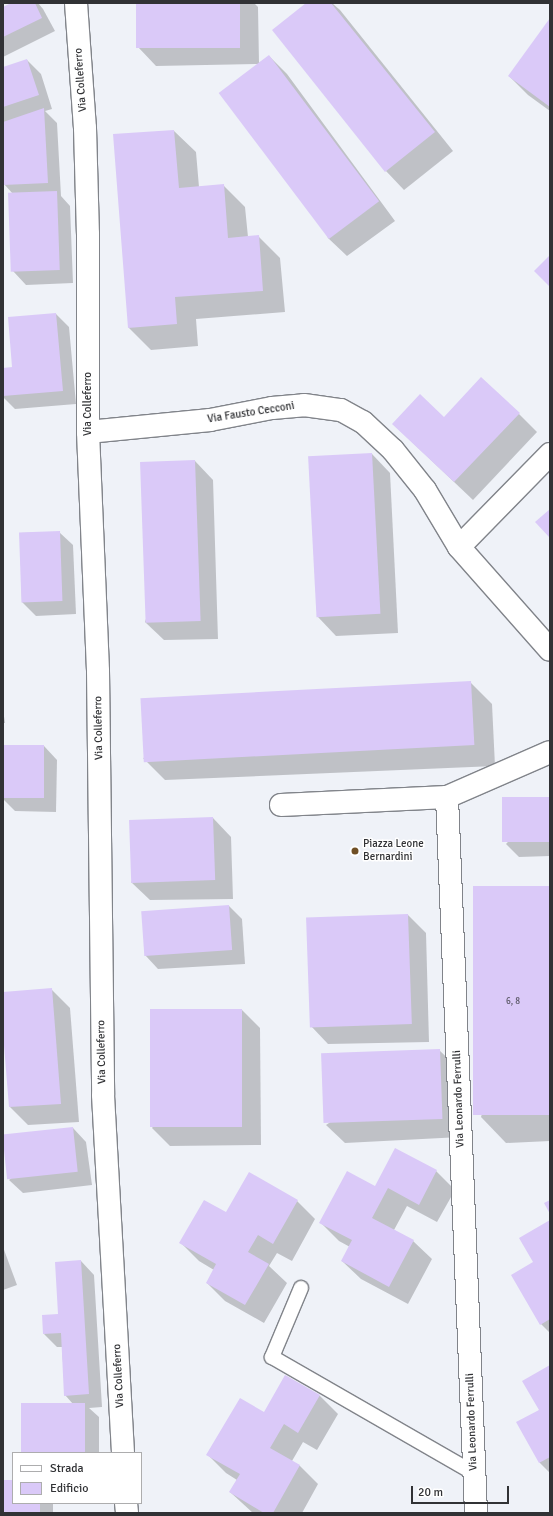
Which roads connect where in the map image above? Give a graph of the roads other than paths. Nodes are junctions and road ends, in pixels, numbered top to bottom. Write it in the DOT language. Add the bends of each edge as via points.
graph roads {
  1 [pos="76,3"];
  2 [pos="88,432"];
  3 [pos="550,454"];
  4 [pos="459,547"];
  5 [pos="550,650"];
  6 [pos="550,752"];
  7 [pos="447,797"];
  8 [pos="280,805"];
  9 [pos="301,1288"];
  10 [pos="123,1452"];
  11 [pos="474,1473"];
  12 [pos="476,1513"];
  1 -- 2 [label="street, Via Colleferro" via="88,234"];
  2 -- 4 [label="street, Via Fausto Cecconi" via="210,420 272,408 310,406 341,410 363,422 393,450 425,490"];
  2 -- 10 [label="street, Via Colleferro" via="98,671 103,1095"];
  3 -- 4 [label="street"];
  4 -- 5 [label="street, Via Fausto Cecconi"];
  6 -- 7 [label="street"];
  7 -- 8 [label="street"];
  7 -- 11 [label="street, Via Leonardo Ferrulli"];
  9 -- 11 [label="lane" via="272,1356"];
  11 -- 12 [label="street, Via Leonardo Ferrulli"];
}
